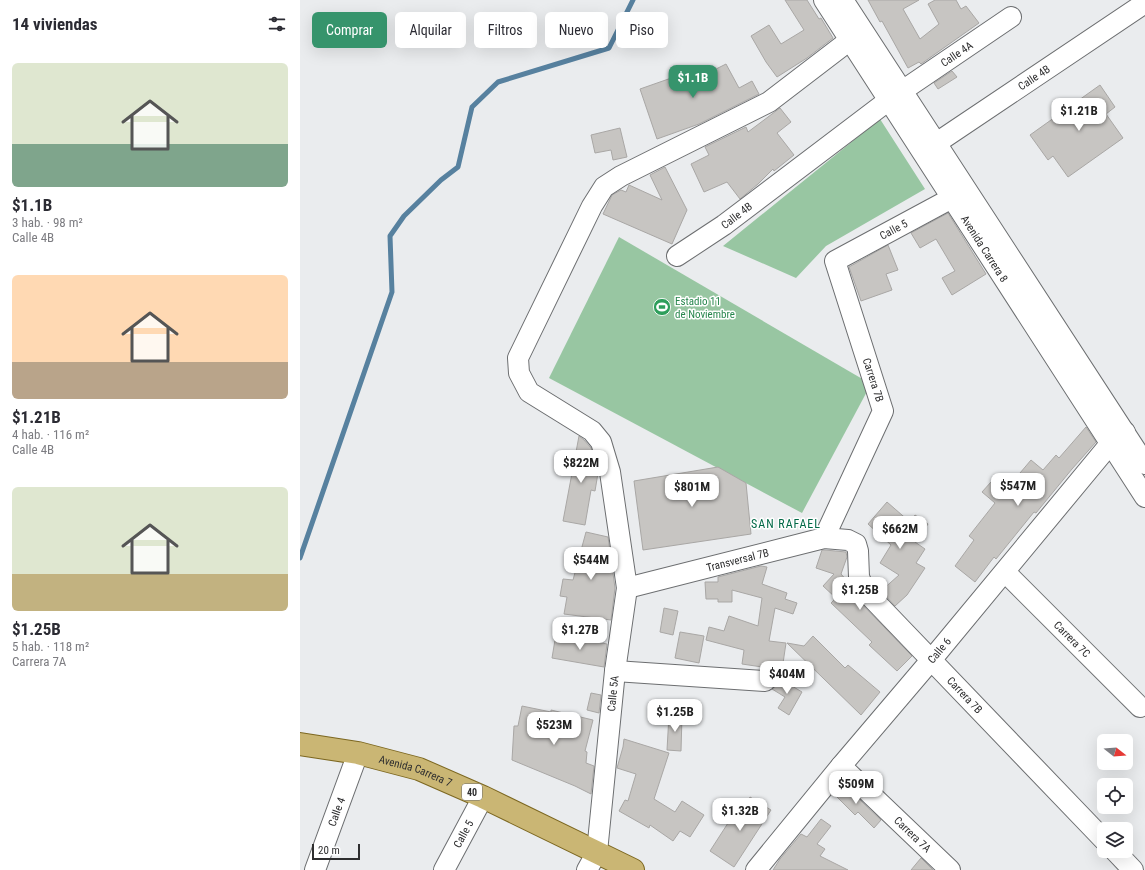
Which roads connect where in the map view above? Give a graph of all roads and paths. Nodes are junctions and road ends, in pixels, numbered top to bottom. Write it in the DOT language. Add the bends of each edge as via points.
graph roads {
  1 [pos="824,0"];
  2 [pos="843,0"];
  3 [pos="1145,4"];
  4 [pos="1011,17"];
  5 [pos="850,40"];
  6 [pos="896,95"];
  7 [pos="930,148"];
  8 [pos="952,198"];
  9 [pos="677,256"];
  10 [pos="835,261"];
  11 [pos="1117,438"];
  12 [pos="1145,464"];
  13 [pos="1145,497"];
  14 [pos="824,538"];
  15 [pos="848,540"];
  16 [pos="1005,572"];
  17 [pos="627,588"];
  18 [pos="932,660"];
  19 [pos="615,671"];
  20 [pos="765,681"];
  21 [pos="1140,707"];
  22 [pos="300,744"];
  23 [pos="358,753"];
  24 [pos="841,766"];
  25 [pos="483,797"];
  26 [pos="1097,833"];
  27 [pos="1122,858"];
  28 [pos="592,861"];
  29 [pos="315,870"];
  30 [pos="444,870"];
  31 [pos="633,870"];
  32 [pos="756,870"];
  33 [pos="950,870"];
  34 [pos="1133,870"];
  1 -- 5 [label="street, Avenida Carrera 8"];
  2 -- 6 [label="street, Avenida Carrera 8"];
  3 -- 7 [label="street, Calle 4B"];
  4 -- 6 [label="street, Calle 4A"];
  5 -- 6 [label="street, Avenida Carrera 8"];
  5 -- 17 [label="street, Calle 5A" via="769,102 604,187 592,206 518,358 519,373 528,392 592,431 601,442 610,472"];
  6 -- 7 [label="street, Avenida Carrera 8"];
  6 -- 9 [label="street, Calle 4B" via="724,225"];
  7 -- 8 [label="street, Avenida Carrera 8"];
  7 -- 11 [label="street, Avenida Carrera 8"];
  8 -- 10 [label="street, Calle 5"];
  8 -- 11 [label="street, Avenida Carrera 8"];
  10 -- 14 [label="street, Carrera 7B" via="883,411"];
  11 -- 12 [label="street, Avenida Carrera 8"];
  11 -- 13 [label="street, Avenida Carrera 8"];
  11 -- 16 [label="street, Calle 6"];
  14 -- 15 [label="street, Transversal 7B"];
  14 -- 17 [label="street, Transversal 7B"];
  15 -- 18 [label="street, Carrera 7B" via="856,544 859,577 865,591"];
  16 -- 18 [label="street, Calle 6"];
  16 -- 21 [label="street, Carrera 7C"];
  17 -- 19 [label="street, Calle 5A"];
  18 -- 24 [label="street, Calle 6"];
  18 -- 26 [label="street, Carrera 7B"];
  19 -- 20 [label="street"];
  19 -- 28 [label="street, Calle 5A"];
  22 -- 23 [label="main road, Avenida Carrera 7 / 40"];
  23 -- 25 [label="main road, Avenida Carrera 7 / 40" via="419,769"];
  23 -- 29 [label="street, Calle 4"];
  24 -- 32 [label="street, Calle 6"];
  24 -- 33 [label="street, Carrera 7A"];
  25 -- 28 [label="main road, Avenida Carrera 7 / 40"];
  25 -- 30 [label="street, Calle 5"];
  27 -- 34 [label="street"];
  28 -- 31 [label="main road, Avenida Carrera 7 / 40"];
}
